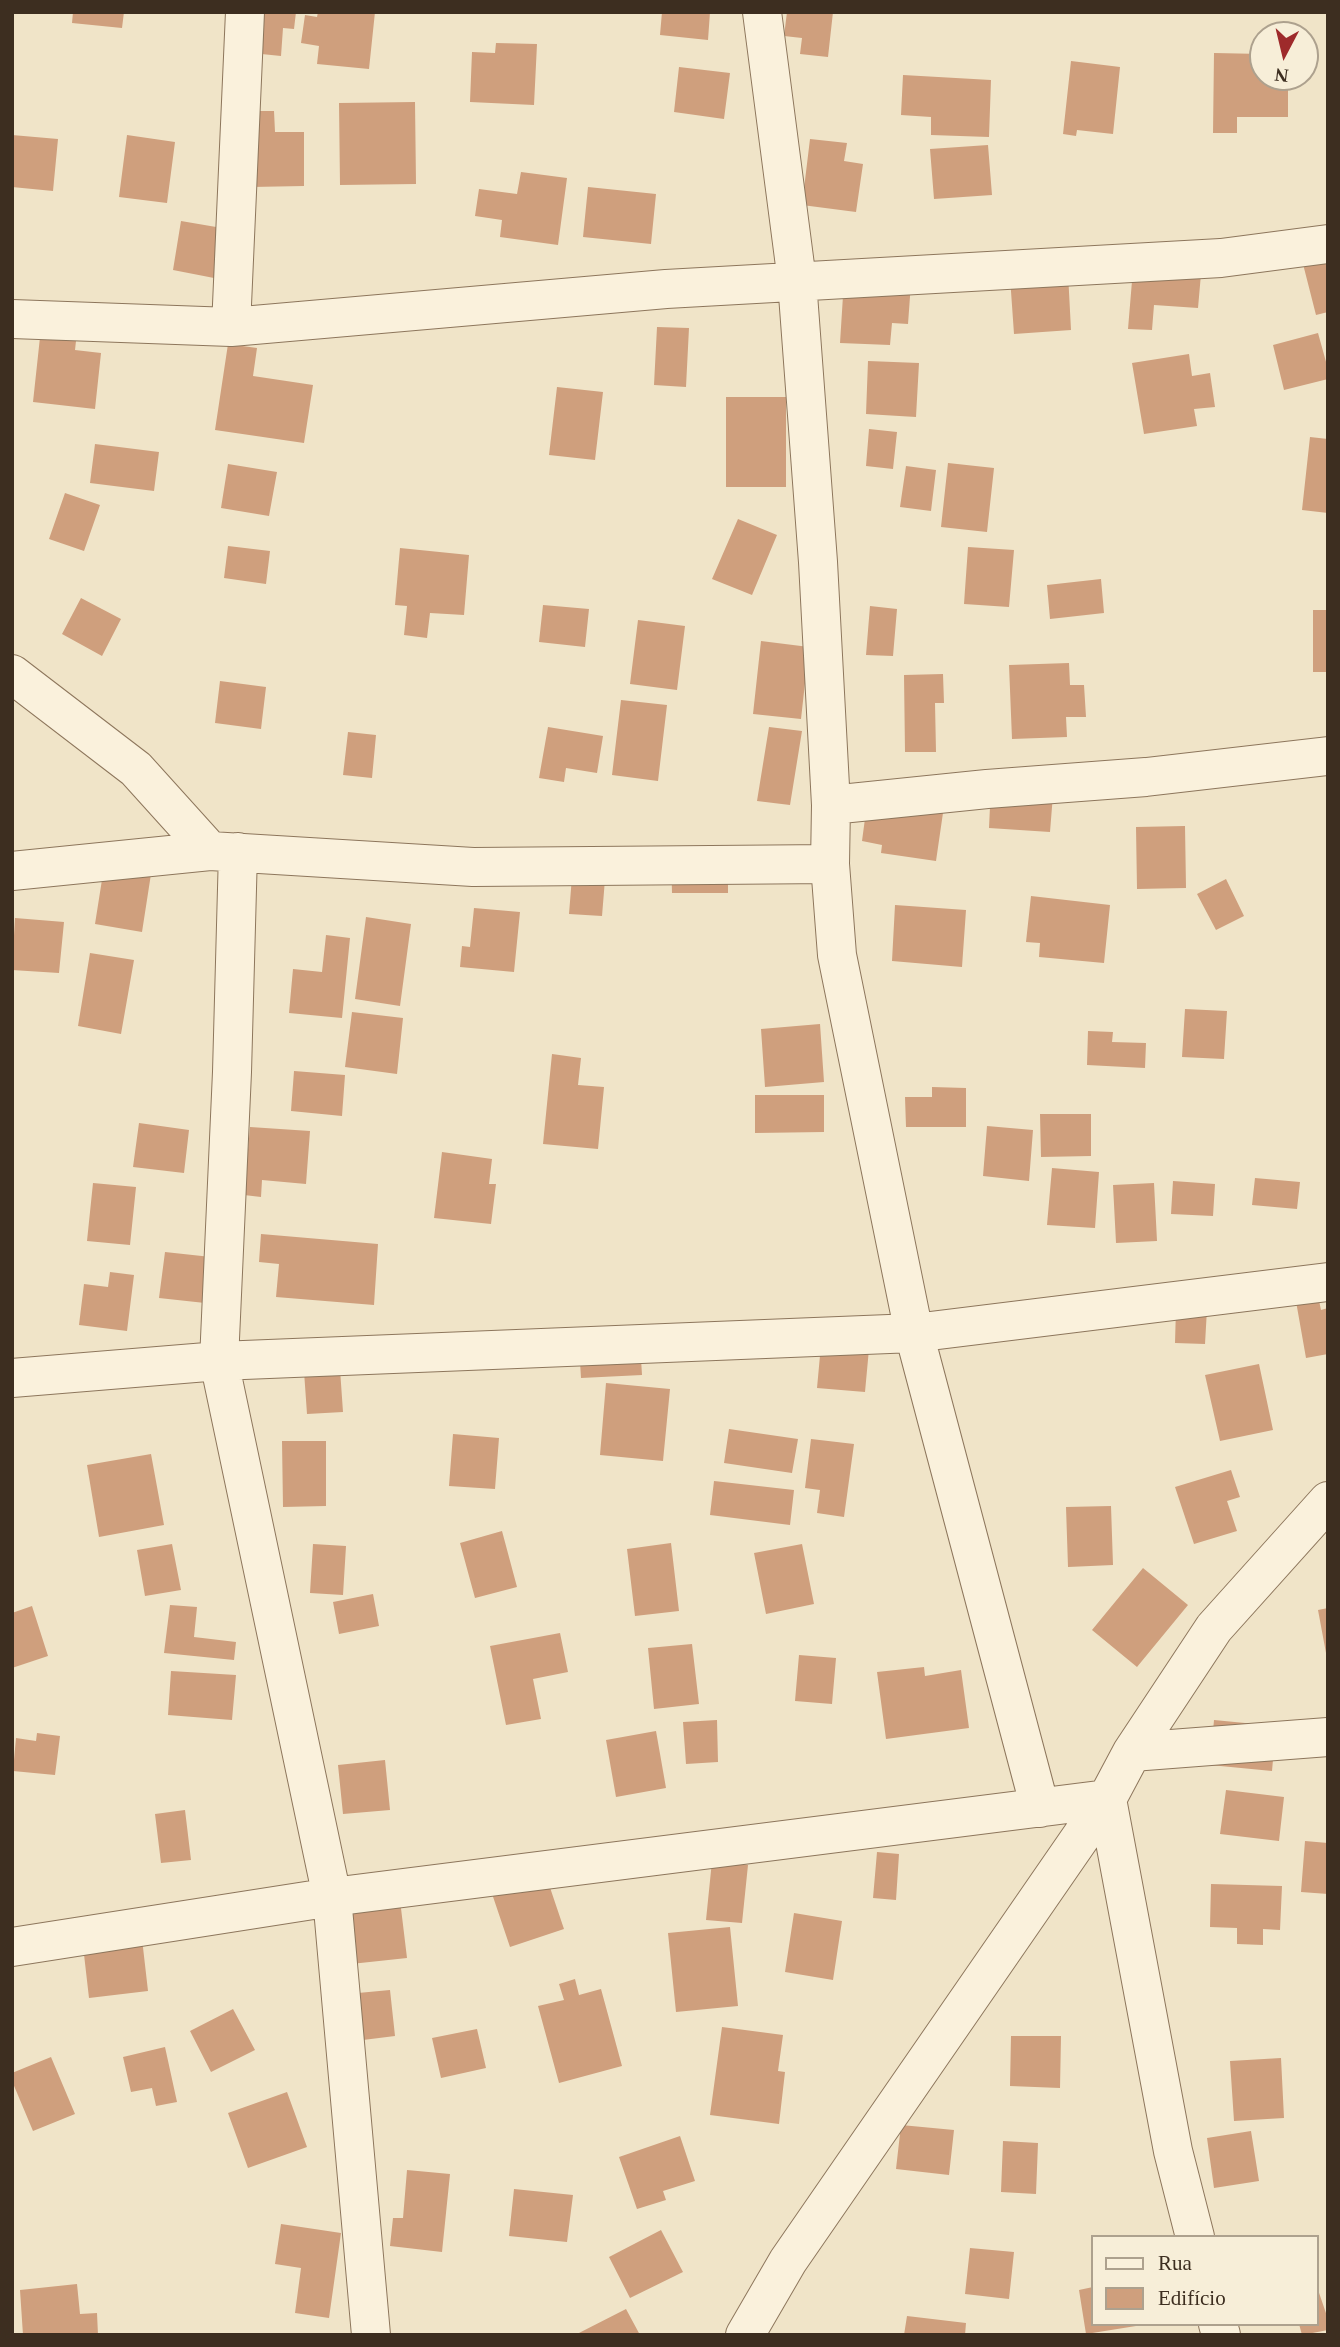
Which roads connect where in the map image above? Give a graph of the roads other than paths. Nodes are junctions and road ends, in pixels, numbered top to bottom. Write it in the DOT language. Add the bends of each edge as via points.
graph roads {
  1 [pos="245,12"];
  2 [pos="762,12"];
  3 [pos="1328,244"];
  4 [pos="797,281"];
  5 [pos="12,319"];
  6 [pos="231,327"];
  7 [pos="12,674"];
  8 [pos="1328,756"];
  9 [pos="831,805"];
  10 [pos="224,851"];
  11 [pos="830,864"];
  12 [pos="12,871"];
  13 [pos="1328,1282"];
  14 [pos="914,1333"];
  15 [pos="219,1361"];
  16 [pos="12,1378"];
  17 [pos="1328,1502"];
  18 [pos="1328,1737"];
  19 [pos="1132,1752"];
  20 [pos="1107,1799"];
  21 [pos="1040,1808"];
  22 [pos="332,1897"];
  23 [pos="12,1947"];
  24 [pos="1194,2235"];
  25 [pos="371,2335"];
  26 [pos="745,2335"];
  1 -- 6 [label="street"];
  2 -- 4 [label="street"];
  3 -- 4 [label="street" via="1221,258"];
  4 -- 6 [label="street"];
  4 -- 9 [label="street"];
  5 -- 6 [label="street"];
  7 -- 10 [label="street" via="136,769"];
  8 -- 9 [label="street"];
  9 -- 11 [label="street"];
  10 -- 11 [label="street" via="472,867"];
  10 -- 12 [label="street"];
  10 -- 15 [label="street" via="232,1072"];
  11 -- 14 [label="street" via="837,955"];
  13 -- 14 [label="street"];
  14 -- 15 [label="street"];
  14 -- 21 [label="street"];
  15 -- 16 [label="street"];
  15 -- 22 [label="street"];
  17 -- 19 [label="street" via="1214,1628"];
  18 -- 19 [label="street"];
  19 -- 20 [label="street"];
  20 -- 21 [label="street"];
  20 -- 24 [label="street" via="1173,2151"];
  20 -- 26 [label="street" via="788,2261"];
  21 -- 22 [label="street"];
  22 -- 23 [label="street"];
  22 -- 25 [label="street"];
}
